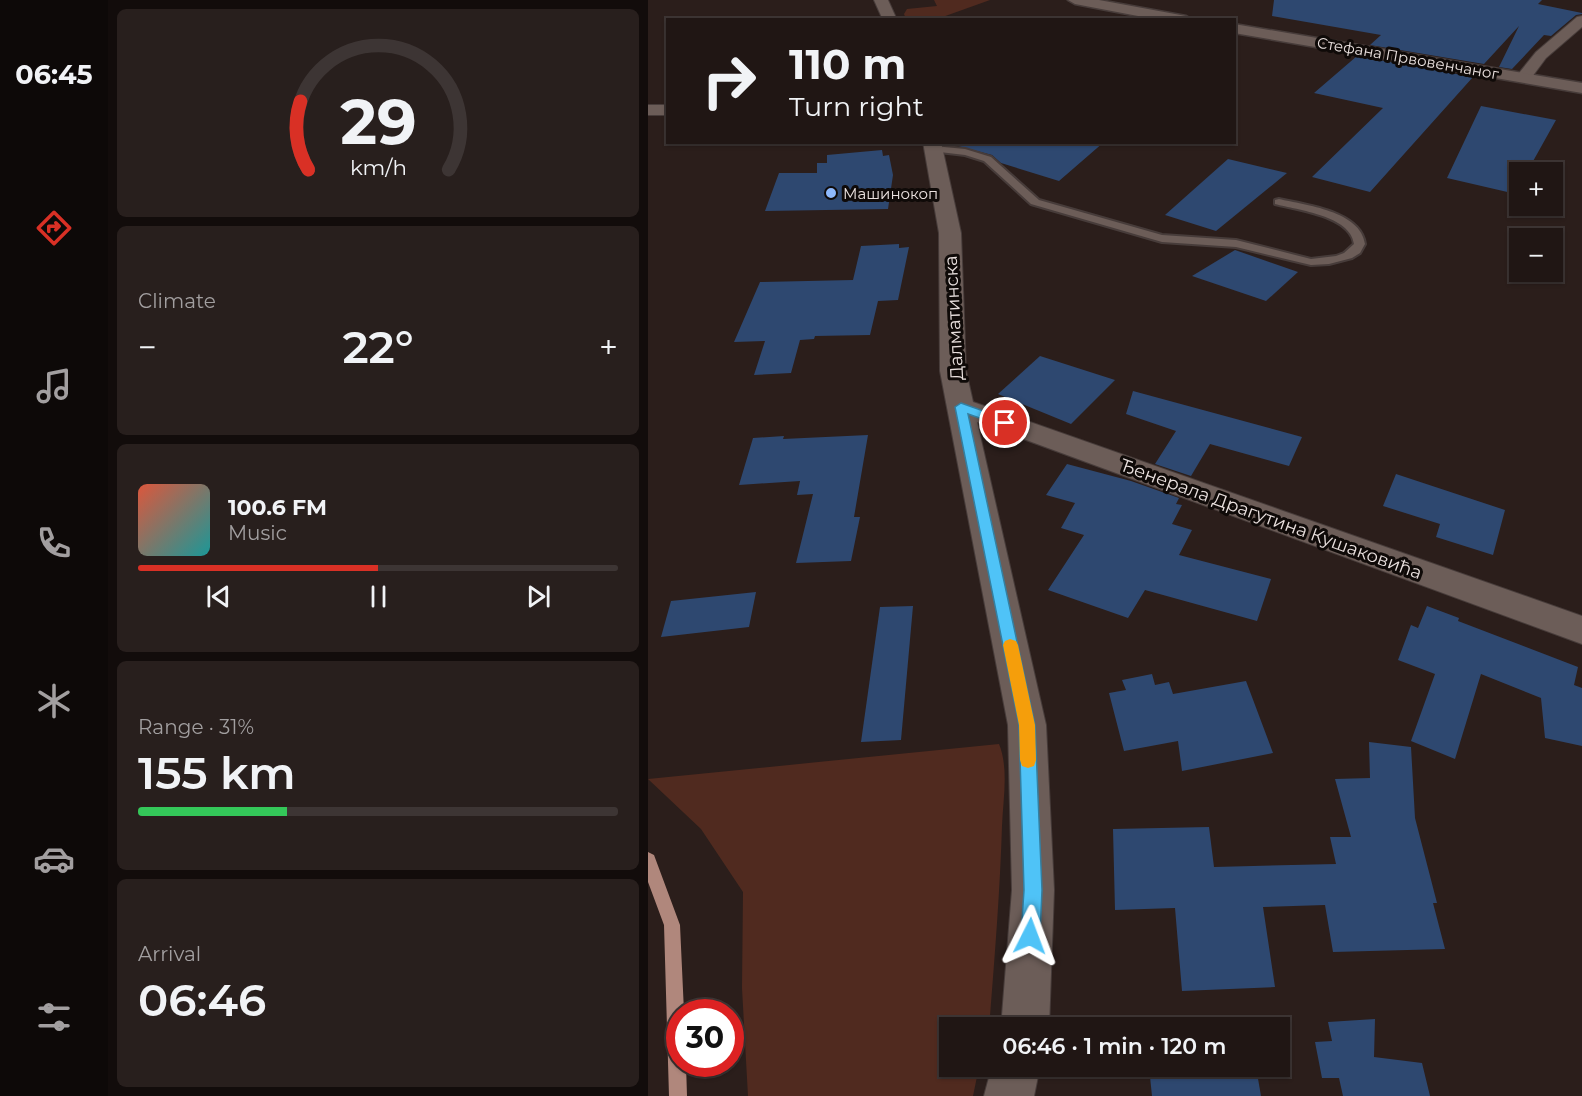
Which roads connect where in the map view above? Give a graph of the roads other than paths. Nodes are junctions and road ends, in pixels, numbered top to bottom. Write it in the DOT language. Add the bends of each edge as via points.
graph roads {
  1 [pos="881,0"];
  2 [pos="1075,0"];
  3 [pos="889,18"];
  4 [pos="1175,18"];
  5 [pos="1582,20"];
  6 [pos="1236,28"];
  7 [pos="1523,78"];
  8 [pos="1582,88"];
  9 [pos="648,110"];
  10 [pos="666,110"];
  11 [pos="933,146"];
  12 [pos="1279,202"];
  13 [pos="961,407"];
  14 [pos="1582,630"];
  15 [pos="1026,1017"];
  16 [pos="1013,1077"];
  17 [pos="1009,1096"];
  1 -- 3 [label="street"];
  2 -- 4 [label="street"];
  5 -- 7 [label="street" via="1541,55"];
  6 -- 7 [label="street, Стефана Првовенчаног"];
  7 -- 8 [label="street, Стефана Првовенчаног"];
  9 -- 10 [label="street"];
  11 -- 12 [label="lane" via="973,154 993,163 1035,202 1170,240 1244,244 1313,262 1346,258 1356,251 1358,237 1341,221"];
  11 -- 13 [label="street, Далматинска" via="950,233 953,371"];
  13 -- 14 [label="street, Ђенерала Драгутина Кушаковића"];
  13 -- 15 [label="street, Далматинска" via="1027,725 1033,890"];
  16 -- 17 [label="street"];
}
